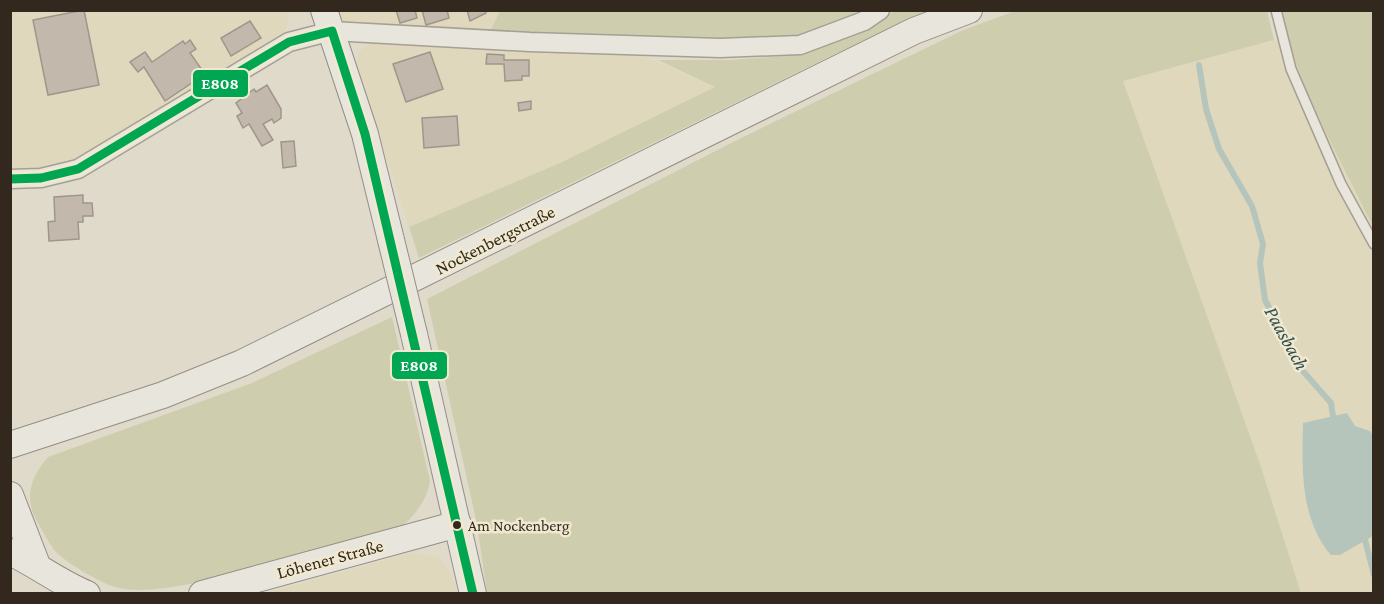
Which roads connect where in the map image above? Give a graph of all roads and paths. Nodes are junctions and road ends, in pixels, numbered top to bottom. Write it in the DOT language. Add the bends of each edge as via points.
graph roads {
  1 [pos="879,10"];
  2 [pos="969,10"];
  3 [pos="1276,10"];
  4 [pos="328,21"];
  5 [pos="10,179"];
  6 [pos="1374,244"];
  7 [pos="10,445"];
  8 [pos="10,495"];
  9 [pos="458,524"];
  10 [pos="10,552"];
  11 [pos="37,565"];
  12 [pos="87,594"];
  13 [pos="202,594"];
  14 [pos="473,594"];
  1 -- 4 [label="street" via="864,21 800,45 720,48 542,43"];
  2 -- 7 [label="main road, Nockenbergstraße" via="893,41 242,363 163,395"];
  3 -- 6 [label="lane" via="1291,69 1341,184"];
  4 -- 5 [label="street" via="78,169 41,178"];
  4 -- 9 [label="main road, bridge" via="364,134"];
  8 -- 11 [label="main road"];
  9 -- 13 [label="main road, Löhener Straße"];
  9 -- 14 [label="main road"];
  10 -- 11 [label="main road"];
  11 -- 12 [label="main road" via="55,579"];
}
